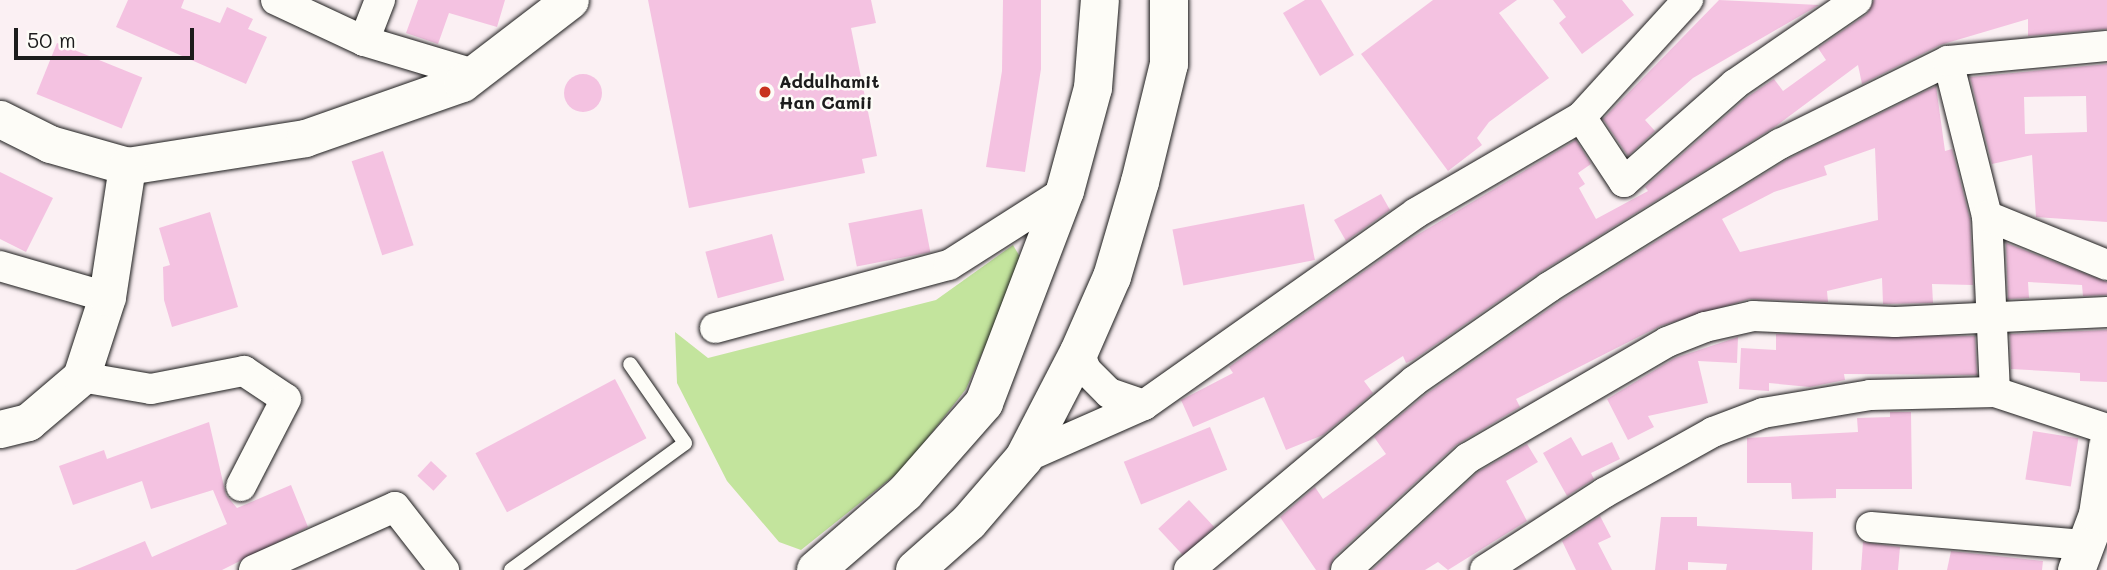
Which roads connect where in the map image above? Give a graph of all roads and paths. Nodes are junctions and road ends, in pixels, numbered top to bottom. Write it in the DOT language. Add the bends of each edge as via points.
graph roads {
  1 [pos="276,0"];
  2 [pos="380,0"];
  3 [pos="570,0"];
  4 [pos="1100,0"];
  5 [pos="1169,0"];
  6 [pos="1688,0"];
  7 [pos="1841,4"];
  8 [pos="364,41"];
  9 [pos="2107,46"];
  10 [pos="1948,61"];
  11 [pos="474,74"];
  12 [pos="1581,117"];
  13 [pos="0,119"];
  14 [pos="127,166"];
  15 [pos="1065,191"];
  16 [pos="1987,216"];
  17 [pos="2107,265"];
  18 [pos="0,266"];
  19 [pos="107,297"];
  20 [pos="2107,312"];
  21 [pos="1994,318"];
  22 [pos="715,328"];
  23 [pos="1079,352"];
  24 [pos="630,364"];
  25 [pos="81,377"];
  26 [pos="1994,392"];
  27 [pos="1144,405"];
  28 [pos="0,429"];
  29 [pos="2107,429"];
  30 [pos="2107,446"];
  31 [pos="1024,458"];
  32 [pos="241,486"];
  33 [pos="1871,527"];
  34 [pos="2081,558"];
  35 [pos="254,570"];
  36 [pos="444,570"];
  37 [pos="511,570"];
  38 [pos="816,570"];
  39 [pos="915,570"];
  40 [pos="1189,570"];
  41 [pos="1346,570"];
  42 [pos="1485,570"];
  1 -- 8 [label="street"];
  2 -- 8 [label="street"];
  3 -- 11 [label="street"];
  4 -- 15 [label="main road" via="1093,88"];
  5 -- 23 [label="main road" via="1169,64 1140,182 1112,277"];
  6 -- 12 [label="street"];
  7 -- 12 [label="street" via="1735,84 1624,181"];
  8 -- 11 [label="street"];
  9 -- 10 [label="street"];
  10 -- 16 [label="street"];
  10 -- 40 [label="street" via="1780,144 1549,287 1414,381"];
  11 -- 14 [label="street" via="305,138"];
  12 -- 27 [label="street" via="1416,213"];
  13 -- 14 [label="street" via="50,144"];
  14 -- 19 [label="street"];
  15 -- 22 [label="street" via="949,265"];
  15 -- 38 [label="main road" via="984,403 905,493"];
  16 -- 17 [label="street"];
  16 -- 21 [label="street"];
  18 -- 19 [label="street"];
  19 -- 25 [label="street"];
  20 -- 21 [label="street"];
  21 -- 26 [label="street"];
  21 -- 41 [label="street" via="1779,322 1753,316 1667,342 1468,458"];
  23 -- 27 [label="street" via="1086,370 1110,393"];
  23 -- 31 [label="main road"];
  24 -- 37 [label="lane" via="685,443"];
  25 -- 28 [label="street" via="28,422"];
  25 -- 32 [label="street" via="151,389 244,370 286,399"];
  26 -- 29 [label="street"];
  26 -- 42 [label="street" via="1870,395 1763,413 1713,432 1604,493"];
  27 -- 31 [label="street"];
  30 -- 34 [label="street"];
  31 -- 39 [label="main road" via="969,522"];
  33 -- 34 [label="street"];
  35 -- 36 [label="street" via="395,507"];
}
